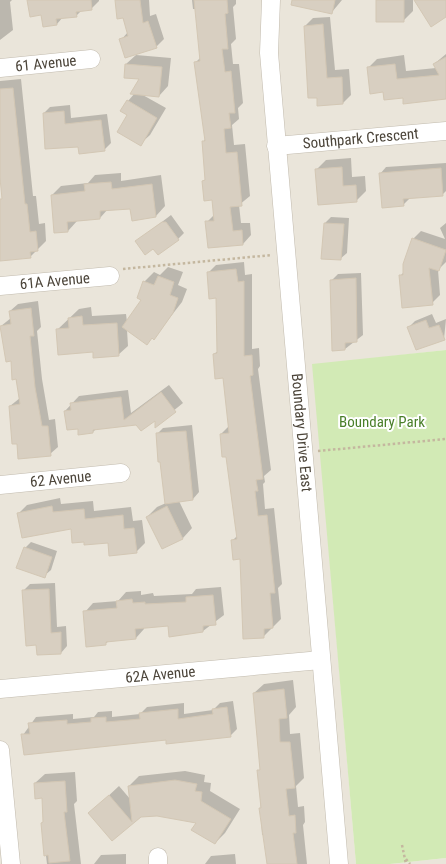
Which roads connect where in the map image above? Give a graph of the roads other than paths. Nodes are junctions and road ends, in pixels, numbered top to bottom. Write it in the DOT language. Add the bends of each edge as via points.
graph roads {
  1 [pos="271,0"];
  2 [pos="91,59"];
  3 [pos="0,68"];
  4 [pos="446,131"];
  5 [pos="276,146"];
  6 [pos="110,276"];
  7 [pos="0,286"];
  8 [pos="121,474"];
  9 [pos="0,485"];
  10 [pos="321,660"];
  11 [pos="0,689"];
  12 [pos="0,750"];
  13 [pos="12,864"];
  14 [pos="339,864"];
  1 -- 5 [label="street, Boundary Drive East" via="269,53"];
  2 -- 3 [label="street, 61 Avenue"];
  4 -- 5 [label="street, Southpark Crescent"];
  5 -- 10 [label="street, Boundary Drive East"];
  6 -- 7 [label="street, 61A Avenue"];
  8 -- 9 [label="street, 62 Avenue"];
  10 -- 11 [label="street, 62A Avenue"];
  10 -- 14 [label="street, Boundary Drive East"];
  12 -- 13 [label="street"];
}
